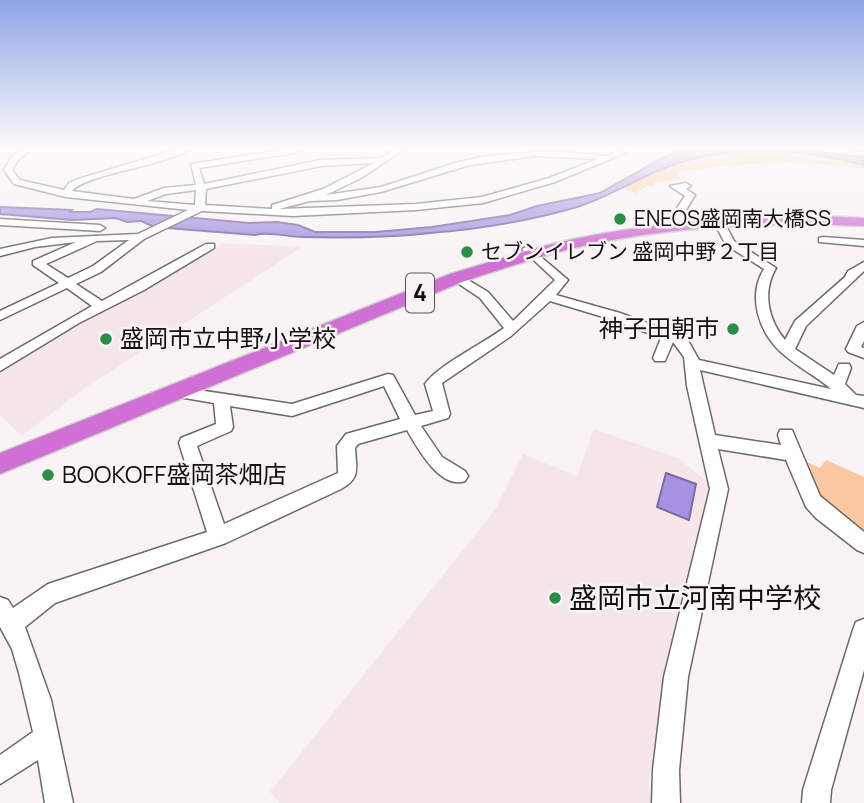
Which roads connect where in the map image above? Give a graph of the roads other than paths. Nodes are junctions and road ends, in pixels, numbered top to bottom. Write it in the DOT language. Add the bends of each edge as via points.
graph roads {
  1 [pos="25,185"];
  2 [pos="72,185"];
  3 [pos="209,185"];
  4 [pos="338,185"];
  5 [pos="393,185"];
  6 [pos="533,185"];
  7 [pos="686,186"];
  8 [pos="201,187"];
  9 [pos="66,194"];
  10 [pos="308,198"];
  11 [pos="135,202"];
  12 [pos="195,210"];
  13 [pos="257,211"];
  14 [pos="864,219"];
  15 [pos="0,222"];
  16 [pos="700,222"];
  17 [pos="720,224"];
  18 [pos="145,235"];
  19 [pos="114,237"];
  20 [pos="95,238"];
  21 [pos="823,240"];
  22 [pos="864,243"];
  23 [pos="210,246"];
  24 [pos="531,251"];
  25 [pos="0,253"];
  26 [pos="864,266"];
  27 [pos="456,278"];
  28 [pos="858,281"];
  29 [pos="66,282"];
  30 [pos="549,297"];
  31 [pos="103,307"];
  32 [pos="0,316"];
  33 [pos="864,326"];
  34 [pos="511,328"];
  35 [pos="669,336"];
  36 [pos="787,349"];
  37 [pos="864,353"];
  38 [pos="660,358"];
  39 [pos="691,363"];
  40 [pos="0,366"];
  41 [pos="844,368"];
  42 [pos="837,385"];
  43 [pos="178,392"];
  44 [pos="221,400"];
  45 [pos="857,400"];
  46 [pos="410,422"];
  47 [pos="786,435"];
  48 [pos="708,441"];
  49 [pos="0,453"];
  50 [pos="792,454"];
  51 [pos="0,464"];
  52 [pos="459,476"];
  53 [pos="219,537"];
  54 [pos="864,544"];
  55 [pos="4,612"];
  56 [pos="864,630"];
  57 [pos="45,739"];
  58 [pos="0,771"];
  59 [pos="59,803"];
  60 [pos="666,803"];
  61 [pos="816,803"];
  1 -- 9 [label="street"];
  2 -- 9 [label="street"];
  3 -- 8 [label="street"];
  4 -- 10 [label="street"];
  5 -- 10 [label="street" via="361,194"];
  6 -- 13 [label="street" via="483,200 293,214"];
  7 -- 16 [label="street" via="675,186 690,195 680,211"];
  8 -- 11 [label="street" via="163,191"];
  8 -- 12 [label="street"];
  9 -- 11 [label="street"];
  10 -- 13 [label="street"];
  11 -- 12 [label="street"];
  12 -- 13 [label="street"];
  12 -- 18 [label="street"];
  14 -- 16 [label="highway, 4"];
  14 -- 17 [label="highway, 4"];
  15 -- 19 [label="street" via="107,229"];
  16 -- 24 [label="highway, 4" via="590,236"];
  17 -- 24 [label="highway, 4"];
  17 -- 36 [label="street" via="730,243 769,268 761,283 762,303"];
  18 -- 19 [label="street"];
  18 -- 29 [label="street" via="106,264"];
  19 -- 20 [label="street"];
  20 -- 25 [label="street" via="36,242"];
  20 -- 29 [label="street" via="37,263"];
  21 -- 22 [label="street"];
  23 -- 31 [label="street"];
  24 -- 27 [label="highway, 4"];
  24 -- 30 [label="street" via="562,280"];
  24 -- 49 [label="highway, 4" via="450,273"];
  26 -- 28 [label="street" via="852,274"];
  27 -- 34 [label="street" via="484,295"];
  27 -- 43 [label="highway, 4"];
  28 -- 36 [label="street" via="800,324"];
  29 -- 31 [label="street"];
  29 -- 32 [label="street"];
  30 -- 34 [label="street"];
  30 -- 35 [label="street"];
  31 -- 40 [label="street"];
  33 -- 37 [label="street" via="853,349"];
  34 -- 46 [label="street" via="440,374 433,384 442,414"];
  35 -- 38 [label="street"];
  35 -- 39 [label="street" via="681,340"];
  36 -- 42 [label="street"];
  39 -- 45 [label="street"];
  39 -- 48 [label="street"];
  41 -- 42 [label="street"];
  42 -- 45 [label="street"];
  43 -- 44 [label="street"];
  43 -- 51 [label="highway, 4"];
  44 -- 46 [label="street" via="292,410 388,379"];
  44 -- 53 [label="street" via="225,427 187,443"];
  46 -- 52 [label="street" via="436,462"];
  46 -- 53 [label="street" via="352,439 346,446 347,477"];
  47 -- 50 [label="street"];
  48 -- 50 [label="street"];
  48 -- 60 [label="street" via="719,489 676,677"];
  50 -- 54 [label="street" via="813,501"];
  53 -- 55 [label="street"];
  55 -- 57 [label="street" via="31,675"];
  56 -- 61 [label="street"];
  57 -- 58 [label="street"];
  57 -- 59 [label="street"];
}
